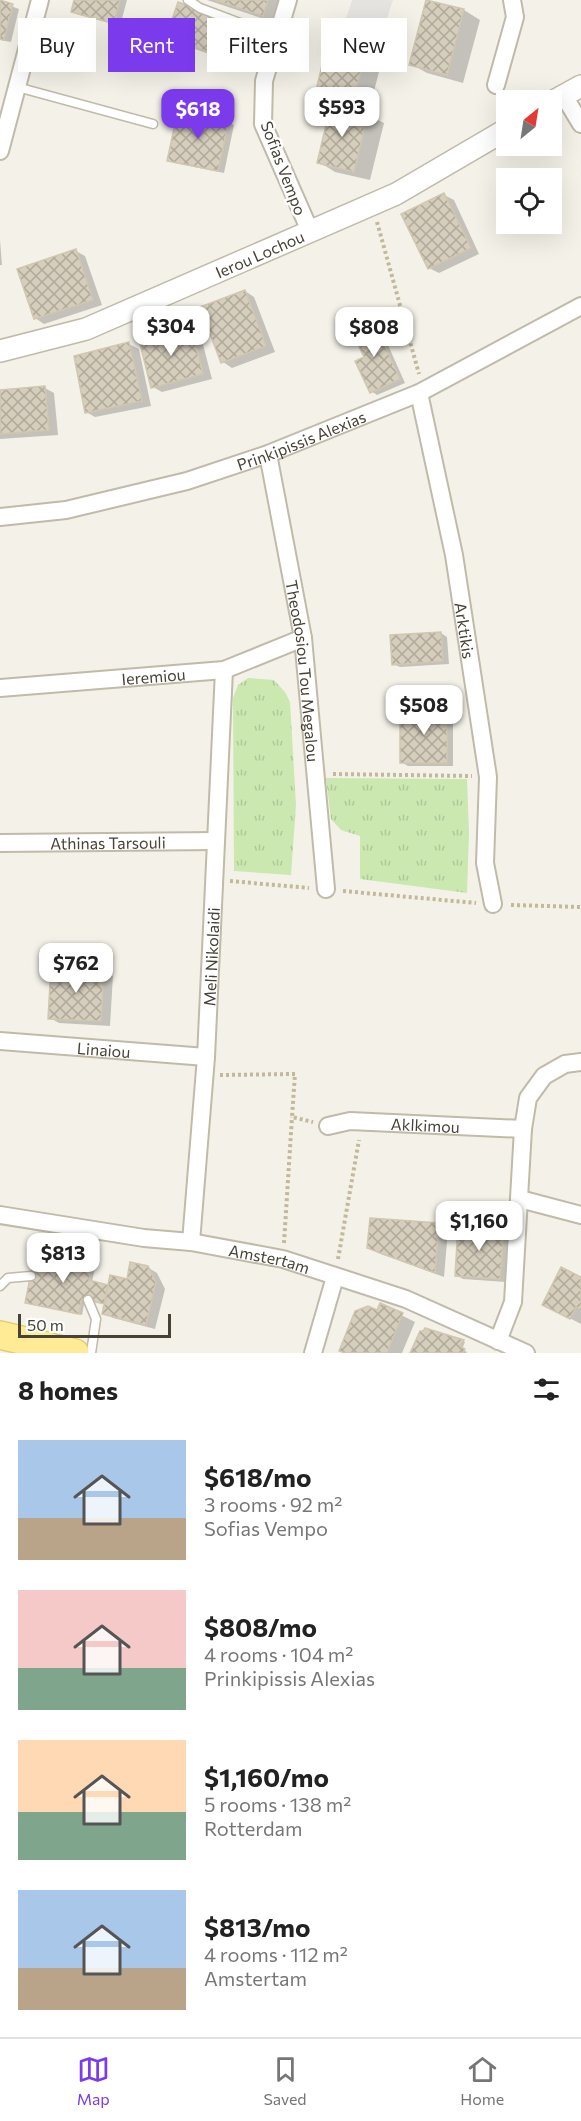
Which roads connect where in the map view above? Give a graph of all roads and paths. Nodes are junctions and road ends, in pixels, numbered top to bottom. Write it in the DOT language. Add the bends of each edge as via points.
graph roads {
  1 [pos="40,0"];
  2 [pos="188,0"];
  3 [pos="288,0"];
  4 [pos="512,0"];
  5 [pos="227,18"];
  6 [pos="283,18"];
  7 [pos="267,72"];
  8 [pos="496,85"];
  9 [pos="17,87"];
  10 [pos="566,95"];
  11 [pos="153,124"];
  12 [pos="581,124"];
  13 [pos="496,135"];
  14 [pos="0,152"];
  15 [pos="372,204"];
  16 [pos="310,231"];
  17 [pos="581,306"];
  18 [pos="0,351"];
  19 [pos="422,392"];
  20 [pos="268,454"];
  21 [pos="0,517"];
  22 [pos="303,638"];
  23 [pos="224,670"];
  24 [pos="0,688"];
  25 [pos="315,774"];
  26 [pos="488,777"];
  27 [pos="216,840"];
  28 [pos="0,843"];
  29 [pos="214,880"];
  30 [pos="326,889"];
  31 [pos="494,904"];
  32 [pos="581,907"];
  33 [pos="0,1041"];
  34 [pos="206,1057"];
  35 [pos="581,1062"];
  36 [pos="204,1075"];
  37 [pos="292,1117"];
  38 [pos="363,1121"];
  39 [pos="327,1126"];
  40 [pos="523,1129"];
  41 [pos="520,1199"];
  42 [pos="0,1215"];
  43 [pos="581,1215"];
  44 [pos="191,1242"];
  45 [pos="283,1259"];
  46 [pos="31,1276"];
  47 [pos="335,1276"];
  48 [pos="0,1286"];
  49 [pos="88,1300"];
  50 [pos="0,1335"];
  51 [pos="498,1341"];
  52 [pos="75,1353"];
  53 [pos="91,1353"];
  54 [pos="313,1353"];
  55 [pos="526,1353"];
  1 -- 9 [label="street"];
  2 -- 5 [label="lane"];
  3 -- 6 [label="street, Sofias Vempo"];
  4 -- 8 [label="street" via="515,16"];
  7 -- 16 [label="street, Sofias Vempo" via="263,124"];
  9 -- 11 [label="lane"];
  9 -- 14 [label="street"];
  10 -- 12 [label="street"];
  13 -- 15 [label="street, Ierou Lochou"];
  15 -- 16 [label="street, Ierou Lochou"];
  15 -- 19 [label="path"];
  16 -- 18 [label="street, Ierou Lochou" via="86,329"];
  17 -- 19 [label="street, Prinkipissis Alexias"];
  19 -- 20 [label="street, Prinkipissis Alexias"];
  19 -- 26 [label="street, Arktikis" via="454,555"];
  20 -- 21 [label="street, Prinkipissis Alexias" via="187,481 66,510"];
  20 -- 22 [label="street, Theodosiou Tou Megalou"];
  22 -- 23 [label="street, Ieremiou"];
  22 -- 25 [label="street, Theodosiou Tou Megalou"];
  23 -- 24 [label="street, Ieremiou"];
  23 -- 27 [label="street, Meli Nikolaidi"];
  25 -- 26 [label="path"];
  25 -- 30 [label="street, Theodosiou Tou Megalou"];
  26 -- 31 [label="street, Arktikis" via="485,863"];
  27 -- 28 [label="street, Athinas Tarsouli"];
  27 -- 29 [label="street, Meli Nikolaidi"];
  29 -- 30 [label="path"];
  29 -- 34 [label="street, Meli Nikolaidi"];
  30 -- 31 [label="path"];
  31 -- 32 [label="path"];
  33 -- 34 [label="street, Linaiou"];
  34 -- 36 [label="street, Meli Nikolaidi"];
  35 -- 40 [label="street" via="565,1064 544,1076 528,1098"];
  36 -- 37 [label="path" via="295,1074"];
  36 -- 44 [label="street, Meli Nikolaidi"];
  37 -- 39 [label="path"];
  37 -- 45 [label="path"];
  38 -- 39 [label="street, Aklkimou"];
  38 -- 40 [label="street, Aklkimou"];
  38 -- 47 [label="path"];
  40 -- 41 [label="street"];
  41 -- 43 [label="street"];
  41 -- 51 [label="street" via="513,1302"];
  42 -- 44 [label="street, Amstertam"];
  44 -- 45 [label="street, Amstertam"];
  45 -- 47 [label="street, Amstertam"];
  46 -- 48 [label="lane" via="8,1278"];
  47 -- 51 [label="street, Amstertam" via="406,1299"];
  47 -- 54 [label="street"];
  49 -- 53 [label="lane" via="96,1319"];
  50 -- 52 [label="main road"];
  51 -- 55 [label="street, Amstertam"];
}
